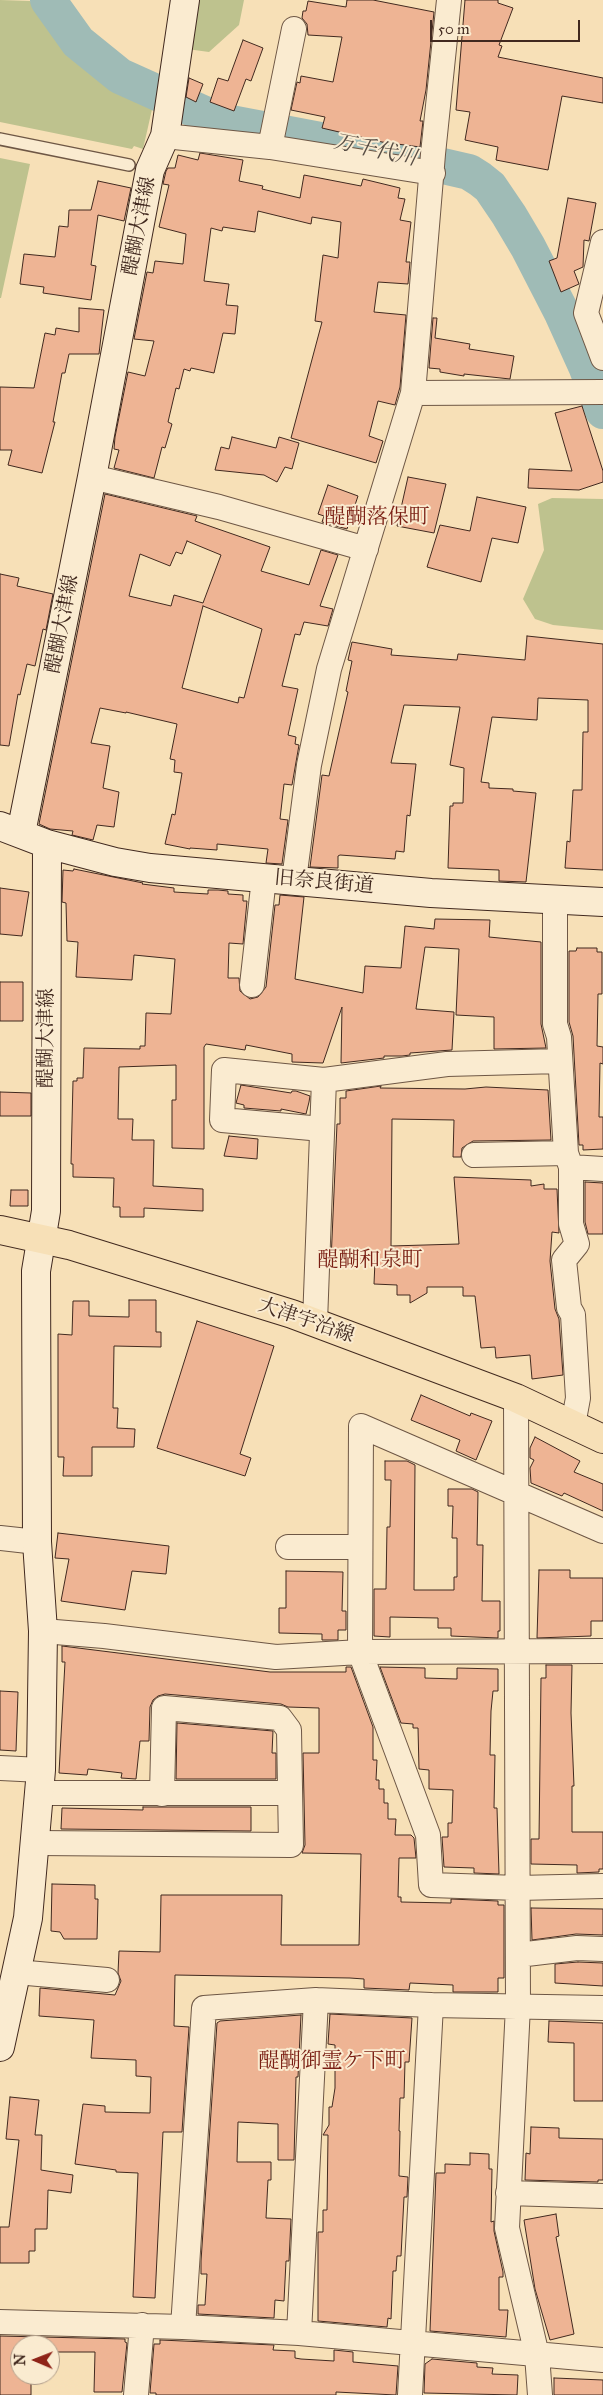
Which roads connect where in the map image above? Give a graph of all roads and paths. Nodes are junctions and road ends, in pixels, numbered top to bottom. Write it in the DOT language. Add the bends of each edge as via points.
graph roads {
  1 [pos="185,0"];
  2 [pos="449,0"];
  3 [pos="294,29"];
  4 [pos="166,136"];
  5 [pos="272,136"];
  6 [pos="0,139"];
  7 [pos="433,165"];
  8 [pos="138,167"];
  9 [pos="603,242"];
  10 [pos="599,335"];
  11 [pos="603,358"];
  12 [pos="596,392"];
  13 [pos="413,393"];
  14 [pos="92,477"];
  15 [pos="366,549"];
  16 [pos="10,829"];
  17 [pos="47,844"];
  18 [pos="264,878"];
  19 [pos="294,880"];
  20 [pos="555,900"];
  21 [pos="603,902"];
  22 [pos="252,985"];
  23 [pos="560,1061"];
  24 [pos="324,1080"];
  25 [pos="322,1128"];
  26 [pos="474,1155"];
  27 [pos="569,1160"];
  28 [pos="603,1169"];
  29 [pos="0,1230"];
  30 [pos="40,1239"];
  31 [pos="314,1322"];
  32 [pos="516,1398"];
  33 [pos="573,1425"];
  34 [pos="603,1439"];
  35 [pos="516,1495"];
  36 [pos="603,1531"];
  37 [pos="0,1538"];
  38 [pos="37,1542"];
  39 [pos="288,1547"];
  40 [pos="360,1547"];
  41 [pos="43,1631"];
  42 [pos="603,1651"];
  43 [pos="360,1652"];
  44 [pos="517,1652"];
  45 [pos="0,1768"];
  46 [pos="41,1782"];
  47 [pos="290,1792"];
  48 [pos="162,1794"];
  49 [pos="36,1843"];
  50 [pos="603,1886"];
  51 [pos="518,1888"];
  52 [pos="603,1949"];
  53 [pos="518,1955"];
  54 [pos="16,1972"];
  55 [pos="107,1980"];
  56 [pos="316,2000"];
  57 [pos="4,2003"];
  58 [pos="431,2005"];
  59 [pos="518,2006"];
  60 [pos="603,2008"];
  61 [pos="0,2046"];
  62 [pos="508,2193"];
  63 [pos="603,2196"];
  64 [pos="0,2322"];
  65 [pos="142,2325"];
  66 [pos="183,2327"];
  67 [pos="298,2333"];
  68 [pos="412,2343"];
  69 [pos="537,2355"];
  70 [pos="603,2360"];
  71 [pos="136,2395"];
  72 [pos="410,2395"];
  73 [pos="540,2395"];
  1 -- 4 [label="street, 醍醐大津線"];
  2 -- 7 [label="street"];
  3 -- 5 [label="street"];
  4 -- 5 [label="street"];
  4 -- 8 [label="street, 醍醐大津線"];
  5 -- 7 [label="street"];
  6 -- 8 [label="lane"];
  7 -- 13 [label="street"];
  8 -- 14 [label="street, 醍醐大津線"];
  9 -- 10 [label="street" via="586,313"];
  10 -- 11 [label="street"];
  12 -- 13 [label="street"];
  13 -- 15 [label="street"];
  14 -- 15 [label="street" via="220,507"];
  14 -- 16 [label="street, 醍醐大津線"];
  15 -- 19 [label="street" via="329,669 316,726 303,799"];
  16 -- 17 [label="street, 醍醐大津線"];
  17 -- 18 [label="street, 旧奈良街道" via="150,868"];
  17 -- 30 [label="street, 醍醐大津線" via="46,1211"];
  18 -- 19 [label="street, 旧奈良街道"];
  18 -- 22 [label="street"];
  19 -- 20 [label="street, 旧奈良街道"];
  20 -- 21 [label="street, 旧奈良街道"];
  20 -- 23 [label="street" via="555,1024"];
  23 -- 24 [label="street" via="447,1064"];
  23 -- 27 [label="street"];
  24 -- 25 [label="street"];
  24 -- 25 [label="street" via="224,1070 222,1120"];
  25 -- 31 [label="street"];
  26 -- 27 [label="street"];
  27 -- 28 [label="street"];
  27 -- 33 [label="street" via="571,1224 577,1244 564,1260 569,1308 573,1314 577,1389"];
  29 -- 30 [label="main road, 大津宇治線"];
  30 -- 31 [label="main road, 大津宇治線"];
  30 -- 38 [label="street, 醍醐大津線" via="36,1271"];
  31 -- 32 [label="main road, 大津宇治線"];
  32 -- 33 [label="main road, 大津宇治線"];
  32 -- 35 [label="street"];
  33 -- 34 [label="main road, 大津宇治線"];
  35 -- 36 [label="street"];
  35 -- 40 [label="street" via="360,1426"];
  35 -- 44 [label="street"];
  37 -- 38 [label="street"];
  38 -- 41 [label="street, 醍醐大津線"];
  39 -- 40 [label="street"];
  40 -- 43 [label="street"];
  41 -- 43 [label="street" via="276,1657"];
  41 -- 46 [label="street, 醍醐大津線"];
  42 -- 44 [label="street"];
  43 -- 44 [label="street"];
  43 -- 51 [label="street" via="428,1835 431,1886"];
  44 -- 51 [label="street"];
  45 -- 46 [label="street"];
  46 -- 48 [label="street"];
  46 -- 49 [label="street, 醍醐大津線"];
  47 -- 48 [label="street"];
  47 -- 48 [label="street" via="289,1730 280,1718 164,1708"];
  47 -- 49 [label="street" via="291,1845"];
  49 -- 54 [label="street, 醍醐大津線" via="28,1918"];
  50 -- 51 [label="street"];
  51 -- 53 [label="street"];
  52 -- 53 [label="street" via="577,1948"];
  53 -- 59 [label="street"];
  54 -- 55 [label="street"];
  54 -- 57 [label="street, 醍醐大津線"];
  56 -- 58 [label="street"];
  56 -- 66 [label="street" via="204,2008"];
  56 -- 67 [label="street"];
  57 -- 61 [label="street, 醍醐大津線"];
  58 -- 59 [label="street"];
  58 -- 68 [label="street"];
  59 -- 60 [label="street"];
  59 -- 62 [label="street"];
  62 -- 63 [label="street"];
  62 -- 69 [label="street" via="507,2228"];
  64 -- 65 [label="street"];
  65 -- 66 [label="street"];
  65 -- 71 [label="street"];
  66 -- 67 [label="street"];
  67 -- 68 [label="street"];
  68 -- 69 [label="street"];
  68 -- 72 [label="street"];
  69 -- 70 [label="street"];
  69 -- 73 [label="street"];
}
